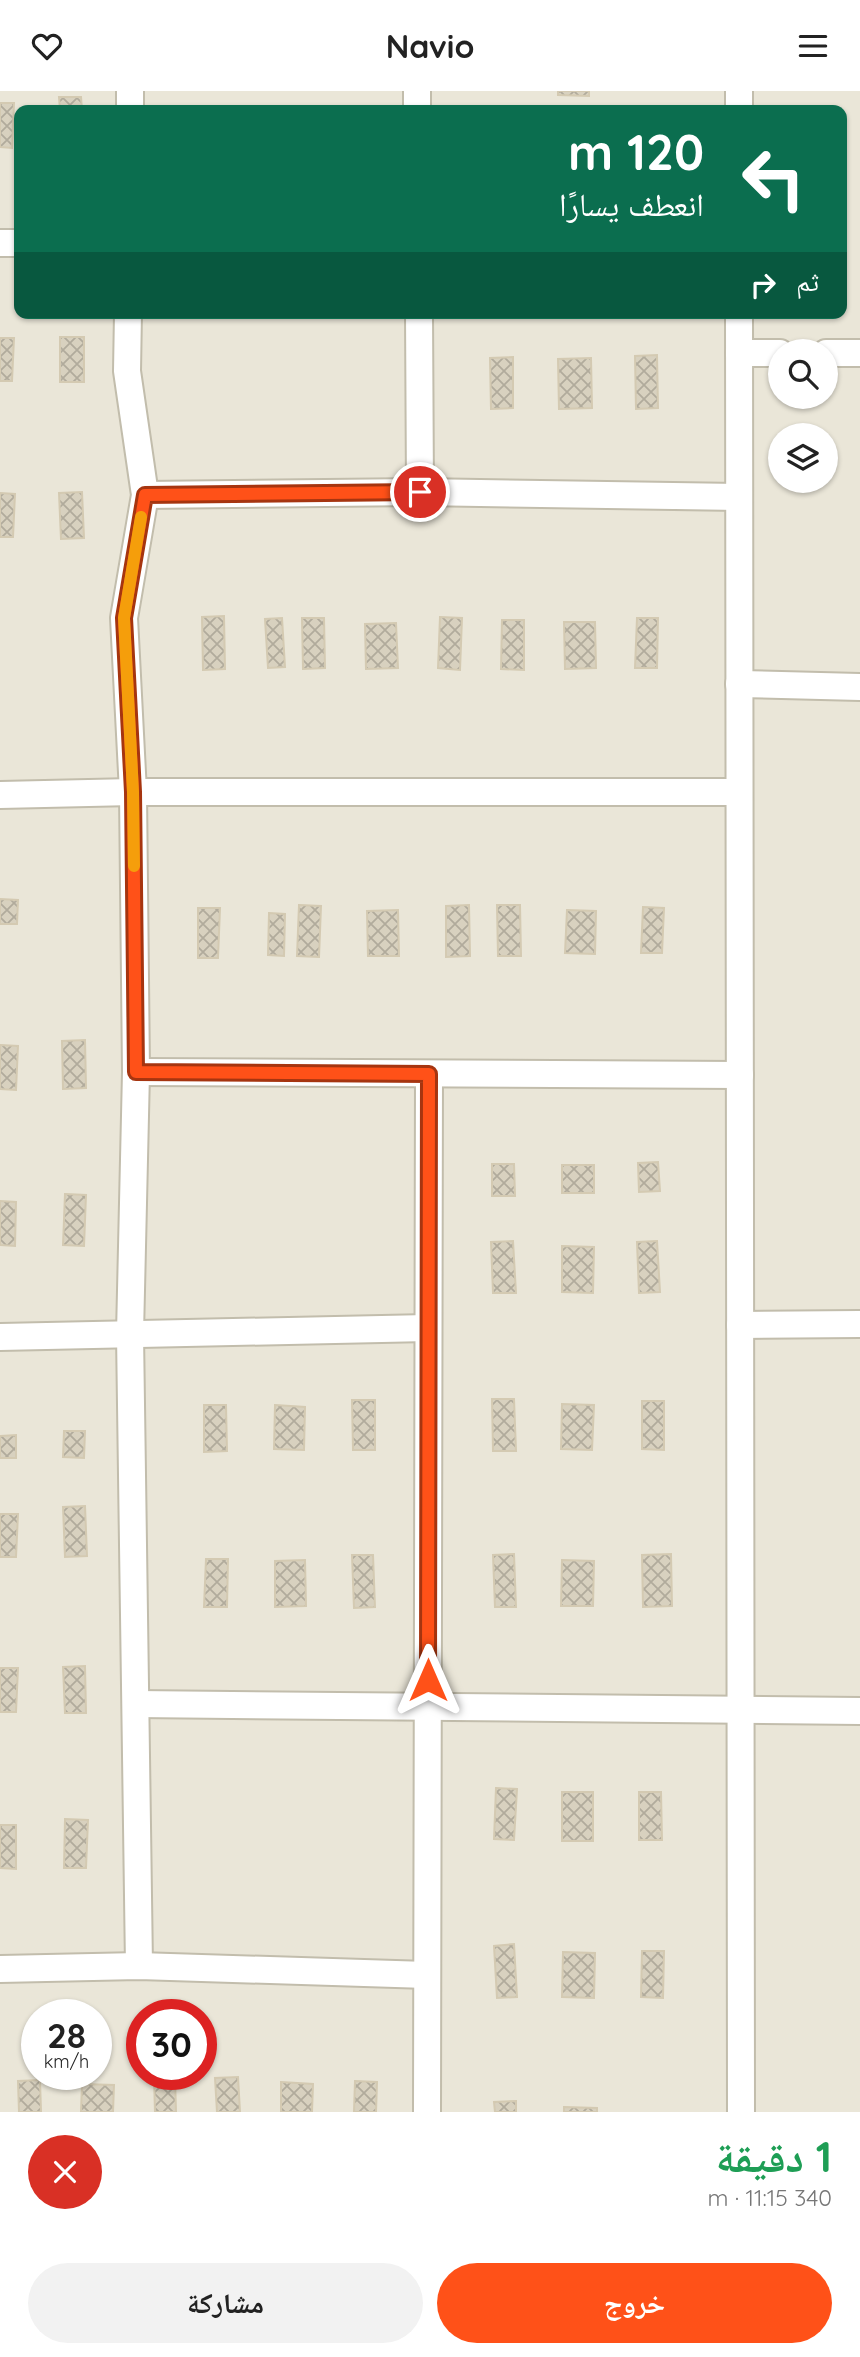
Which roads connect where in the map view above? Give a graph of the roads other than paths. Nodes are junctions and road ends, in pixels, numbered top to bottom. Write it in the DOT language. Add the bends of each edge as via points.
graph roads {
  1 [pos="128,319"];
  2 [pos="419,319"];
  3 [pos="739,319"];
  4 [pos="739,353"];
  5 [pos="768,353"];
  6 [pos="838,353"];
  7 [pos="860,353"];
  8 [pos="420,492"];
  9 [pos="145,495"];
  10 [pos="739,497"];
  11 [pos="739,684"];
  12 [pos="860,687"];
  13 [pos="133,792"];
  14 [pos="739,792"];
  15 [pos="0,795"];
  16 [pos="136,1072"];
  17 [pos="429,1074"];
  18 [pos="740,1075"];
  19 [pos="860,1324"];
  20 [pos="740,1325"];
  21 [pos="428,1328"];
  22 [pos="130,1334"];
  23 [pos="0,1337"];
  24 [pos="136,1704"];
  25 [pos="428,1707"];
  26 [pos="741,1710"];
  27 [pos="860,1711"];
  28 [pos="139,1966"];
  29 [pos="0,1969"];
  30 [pos="427,1975"];
  31 [pos="427,2112"];
  32 [pos="741,2112"];
  1 -- 9 [label="street" via="127,371"];
  2 -- 8 [label="street"];
  3 -- 4 [label="street"];
  4 -- 5 [label="street"];
  4 -- 10 [label="street"];
  6 -- 7 [label="street"];
  8 -- 9 [label="street"];
  8 -- 10 [label="street"];
  9 -- 13 [label="street" via="124,618"];
  10 -- 11 [label="street"];
  11 -- 12 [label="street"];
  11 -- 14 [label="street"];
  13 -- 14 [label="street"];
  13 -- 15 [label="street"];
  13 -- 16 [label="street"];
  14 -- 18 [label="street"];
  16 -- 17 [label="street"];
  16 -- 22 [label="street"];
  17 -- 18 [label="street"];
  17 -- 21 [label="street"];
  18 -- 20 [label="street"];
  19 -- 20 [label="street"];
  20 -- 26 [label="street"];
  21 -- 22 [label="street"];
  21 -- 25 [label="street"];
  22 -- 23 [label="street"];
  22 -- 24 [label="street"];
  24 -- 25 [label="street"];
  24 -- 28 [label="street"];
  25 -- 26 [label="street"];
  25 -- 30 [label="street"];
  26 -- 27 [label="street"];
  26 -- 32 [label="street"];
  28 -- 29 [label="street"];
  28 -- 30 [label="street"];
  30 -- 31 [label="street"];
}
